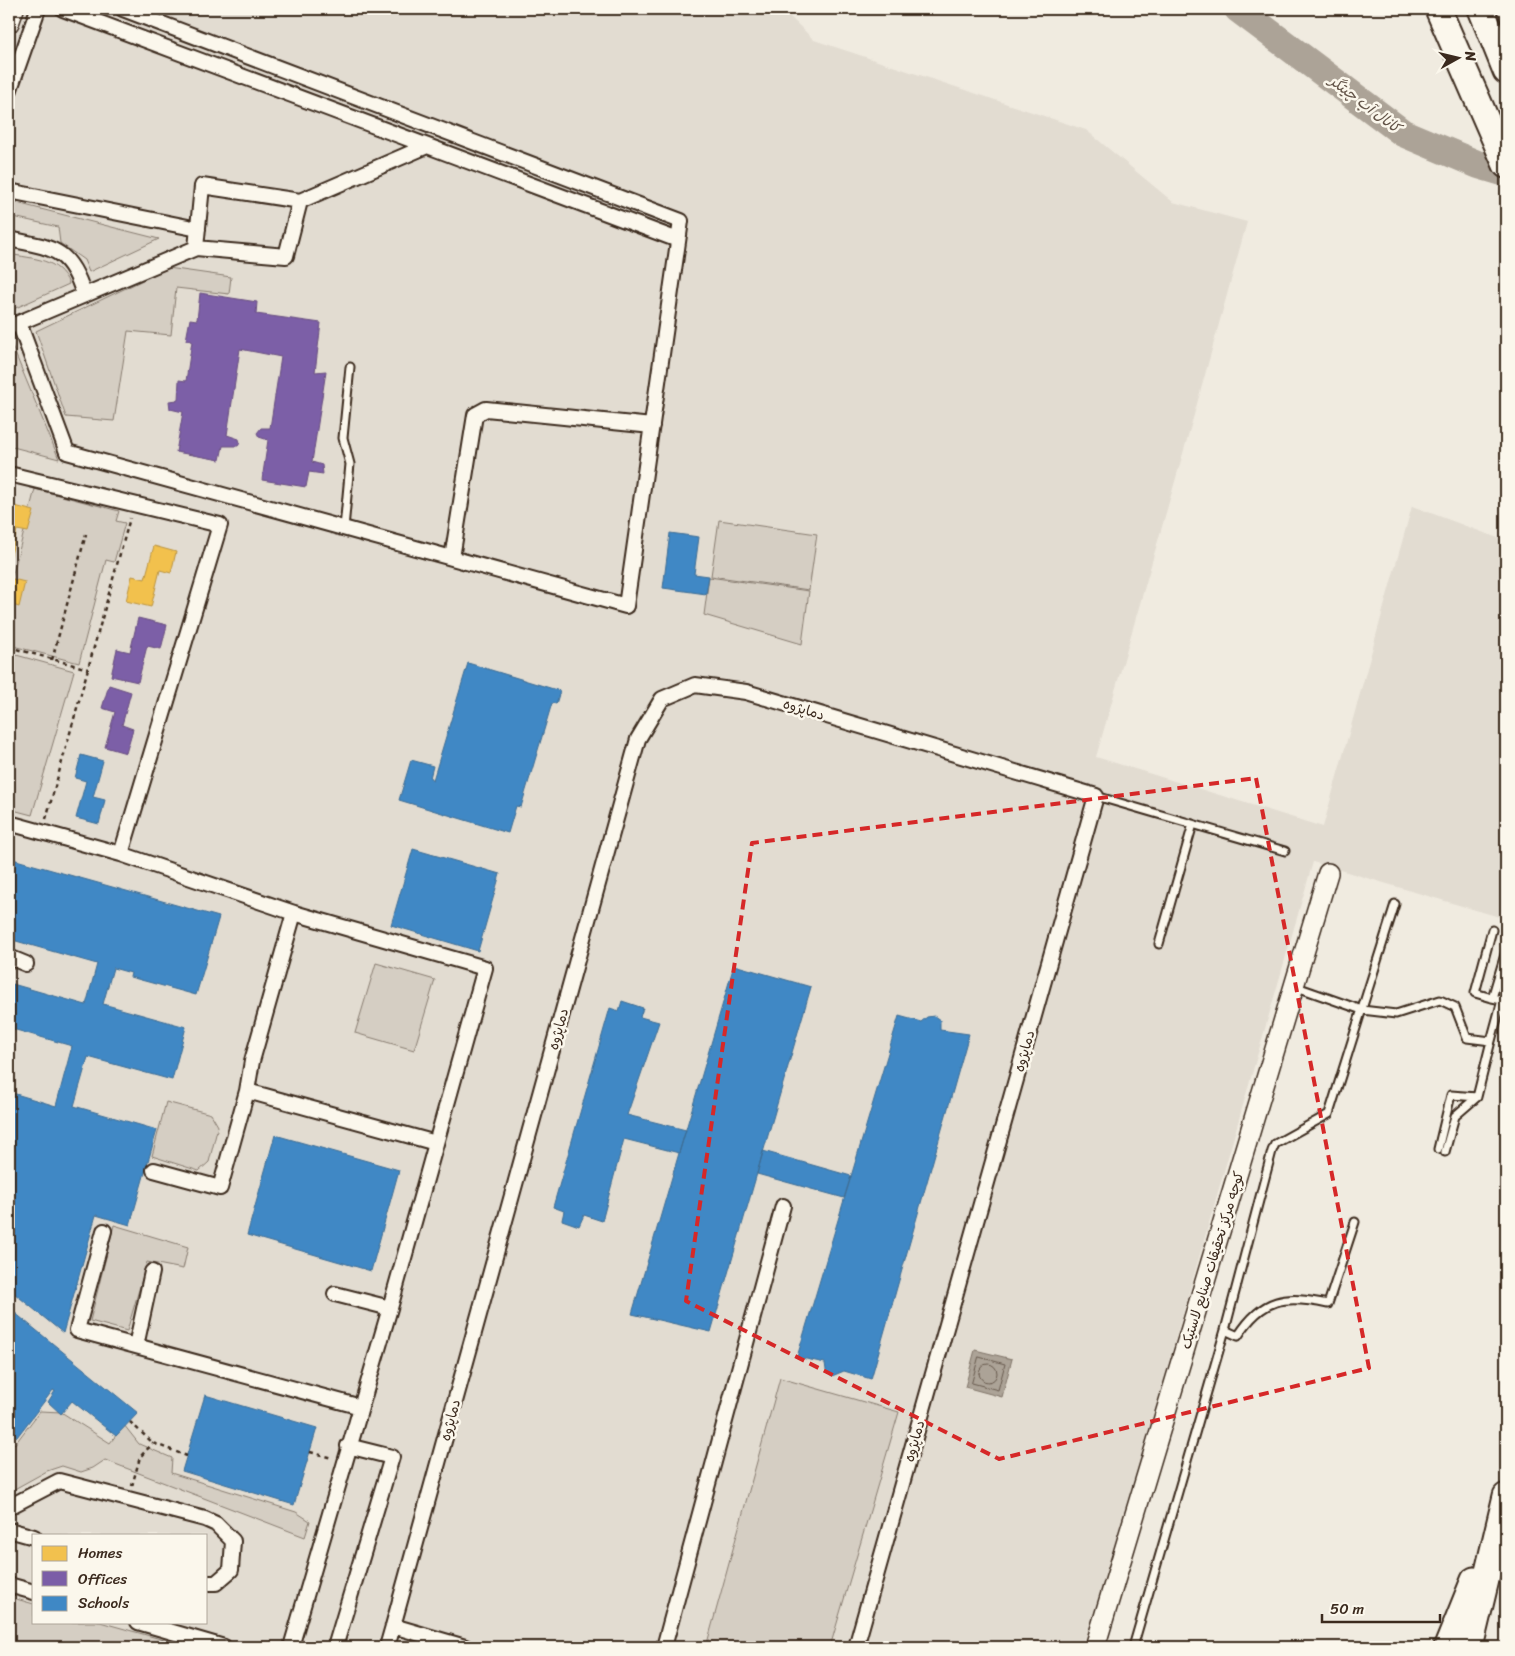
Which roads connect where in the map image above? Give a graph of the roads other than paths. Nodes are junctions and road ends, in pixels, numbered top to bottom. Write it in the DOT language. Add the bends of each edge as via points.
graph roads {
  1 [pos="14,9"];
  2 [pos="38,9"];
  3 [pos="62,9"];
  4 [pos="123,9"];
  5 [pos="1438,9"];
  6 [pos="1481,9"];
  7 [pos="9,23"];
  8 [pos="1506,71"];
  9 [pos="9,92"];
  10 [pos="427,146"];
  11 [pos="1506,165"];
  12 [pos="9,191"];
  13 [pos="300,201"];
  14 [pos="198,229"];
  15 [pos="9,239"];
  16 [pos="678,240"];
  17 [pos="196,248"];
  18 [pos="84,295"];
  19 [pos="14,325"];
  20 [pos="350,367"];
  21 [pos="652,426"];
  22 [pos="9,474"];
  23 [pos="344,528"];
  24 [pos="452,558"];
  25 [pos="1096,796"];
  26 [pos="9,823"];
  27 [pos="1193,824"];
  28 [pos="1285,851"];
  29 [pos="122,854"];
  30 [pos="1328,873"];
  31 [pos="1395,904"];
  32 [pos="294,913"];
  33 [pos="1492,930"];
  34 [pos="1159,944"];
  35 [pos="1506,951"];
  36 [pos="9,957"];
  37 [pos="26,964"];
  38 [pos="1294,986"];
  39 [pos="1492,998"];
  40 [pos="1362,1010"];
  41 [pos="1491,1041"];
  42 [pos="247,1091"];
  43 [pos="1477,1097"];
  44 [pos="436,1143"];
  45 [pos="154,1170"];
  46 [pos="783,1206"];
  47 [pos="1355,1222"];
  48 [pos="104,1231"];
  49 [pos="152,1272"];
  50 [pos="335,1294"];
  51 [pos="390,1308"];
  52 [pos="1225,1330"];
  53 [pos="136,1346"];
  54 [pos="361,1407"];
  55 [pos="348,1446"];
  56 [pos="1506,1496"];
  57 [pos="9,1507"];
  58 [pos="1499,1523"];
  59 [pos="9,1530"];
  60 [pos="32,1536"];
  61 [pos="208,1583"];
  62 [pos="9,1585"];
  63 [pos="32,1591"];
  64 [pos="145,1624"];
  65 [pos="393,1626"];
  66 [pos="224,1647"];
  67 [pos="290,1647"];
  68 [pos="335,1647"];
  69 [pos="387,1647"];
  70 [pos="465,1647"];
  71 [pos="664,1647"];
  72 [pos="856,1647"];
  73 [pos="1095,1647"];
  74 [pos="1133,1647"];
  75 [pos="1447,1647"];
  76 [pos="1470,1647"];
  1 -- 7 [label="street"];
  2 -- 9 [label="street"];
  3 -- 10 [label="street"];
  4 -- 16 [label="street" via="681,221"];
  5 -- 11 [label="highway"];
  6 -- 8 [label="highway"];
  10 -- 13 [label="street"];
  10 -- 16 [label="street"];
  12 -- 14 [label="street"];
  13 -- 14 [label="street" via="202,186"];
  13 -- 17 [label="street" via="286,256"];
  14 -- 17 [label="street"];
  15 -- 18 [label="street" via="61,252 78,273"];
  16 -- 21 [label="street"];
  17 -- 18 [label="street"];
  18 -- 19 [label="street"];
  19 -- 23 [label="street" via="67,452"];
  20 -- 23 [label="lane" via="343,438 350,464"];
  21 -- 24 [label="street" via="486,409 475,415"];
  21 -- 24 [label="street" via="626,606"];
  22 -- 29 [label="street" via="220,525"];
  23 -- 24 [label="street"];
  25 -- 27 [label="lane"];
  25 -- 65 [label="street, دماپژوه" via="746,692 694,685 662,699 638,739"];
  25 -- 72 [label="street, دماپژوه"];
  26 -- 29 [label="street"];
  27 -- 28 [label="lane"];
  27 -- 34 [label="lane"];
  29 -- 32 [label="street"];
  30 -- 38 [label="street, کوچه مرکز تحقیقات صنایع لاستیک"];
  31 -- 40 [label="lane"];
  32 -- 42 [label="street" via="252,1061"];
  32 -- 44 [label="street" via="485,968"];
  33 -- 39 [label="lane" via="1475,993"];
  35 -- 39 [label="lane"];
  36 -- 37 [label="street"];
  38 -- 40 [label="lane"];
  38 -- 73 [label="street, کوچه مرکز تحقیقات صنایع لاستیک"];
  39 -- 41 [label="lane" via="1502,1000"];
  40 -- 41 [label="lane" via="1396,1014 1440,1000 1454,1007 1466,1038"];
  40 -- 52 [label="lane" via="1328,1114 1275,1144"];
  41 -- 43 [label="lane"];
  42 -- 44 [label="street"];
  42 -- 45 [label="street" via="220,1188"];
  43 -- 43 [label="lane" via="1451,1095 1441,1151 1455,1116"];
  44 -- 51 [label="street"];
  46 -- 71 [label="street"];
  47 -- 52 [label="lane" via="1328,1304 1301,1298 1270,1303 1249,1318 1238,1336"];
  48 -- 53 [label="street" via="77,1330"];
  49 -- 53 [label="street"];
  50 -- 51 [label="street"];
  51 -- 54 [label="street"];
  52 -- 74 [label="lane"];
  53 -- 54 [label="street"];
  54 -- 55 [label="street"];
  55 -- 67 [label="street"];
  55 -- 68 [label="street" via="392,1457"];
  56 -- 58 [label="highway"];
  57 -- 61 [label="street" via="59,1481 205,1519 216,1524 233,1541 231,1570 216,1583"];
  58 -- 75 [label="highway"];
  58 -- 76 [label="highway"];
  59 -- 60 [label="street"];
  62 -- 63 [label="street"];
  64 -- 66 [label="street"];
  65 -- 69 [label="street, دماپژوه"];
  65 -- 70 [label="street"];
}
